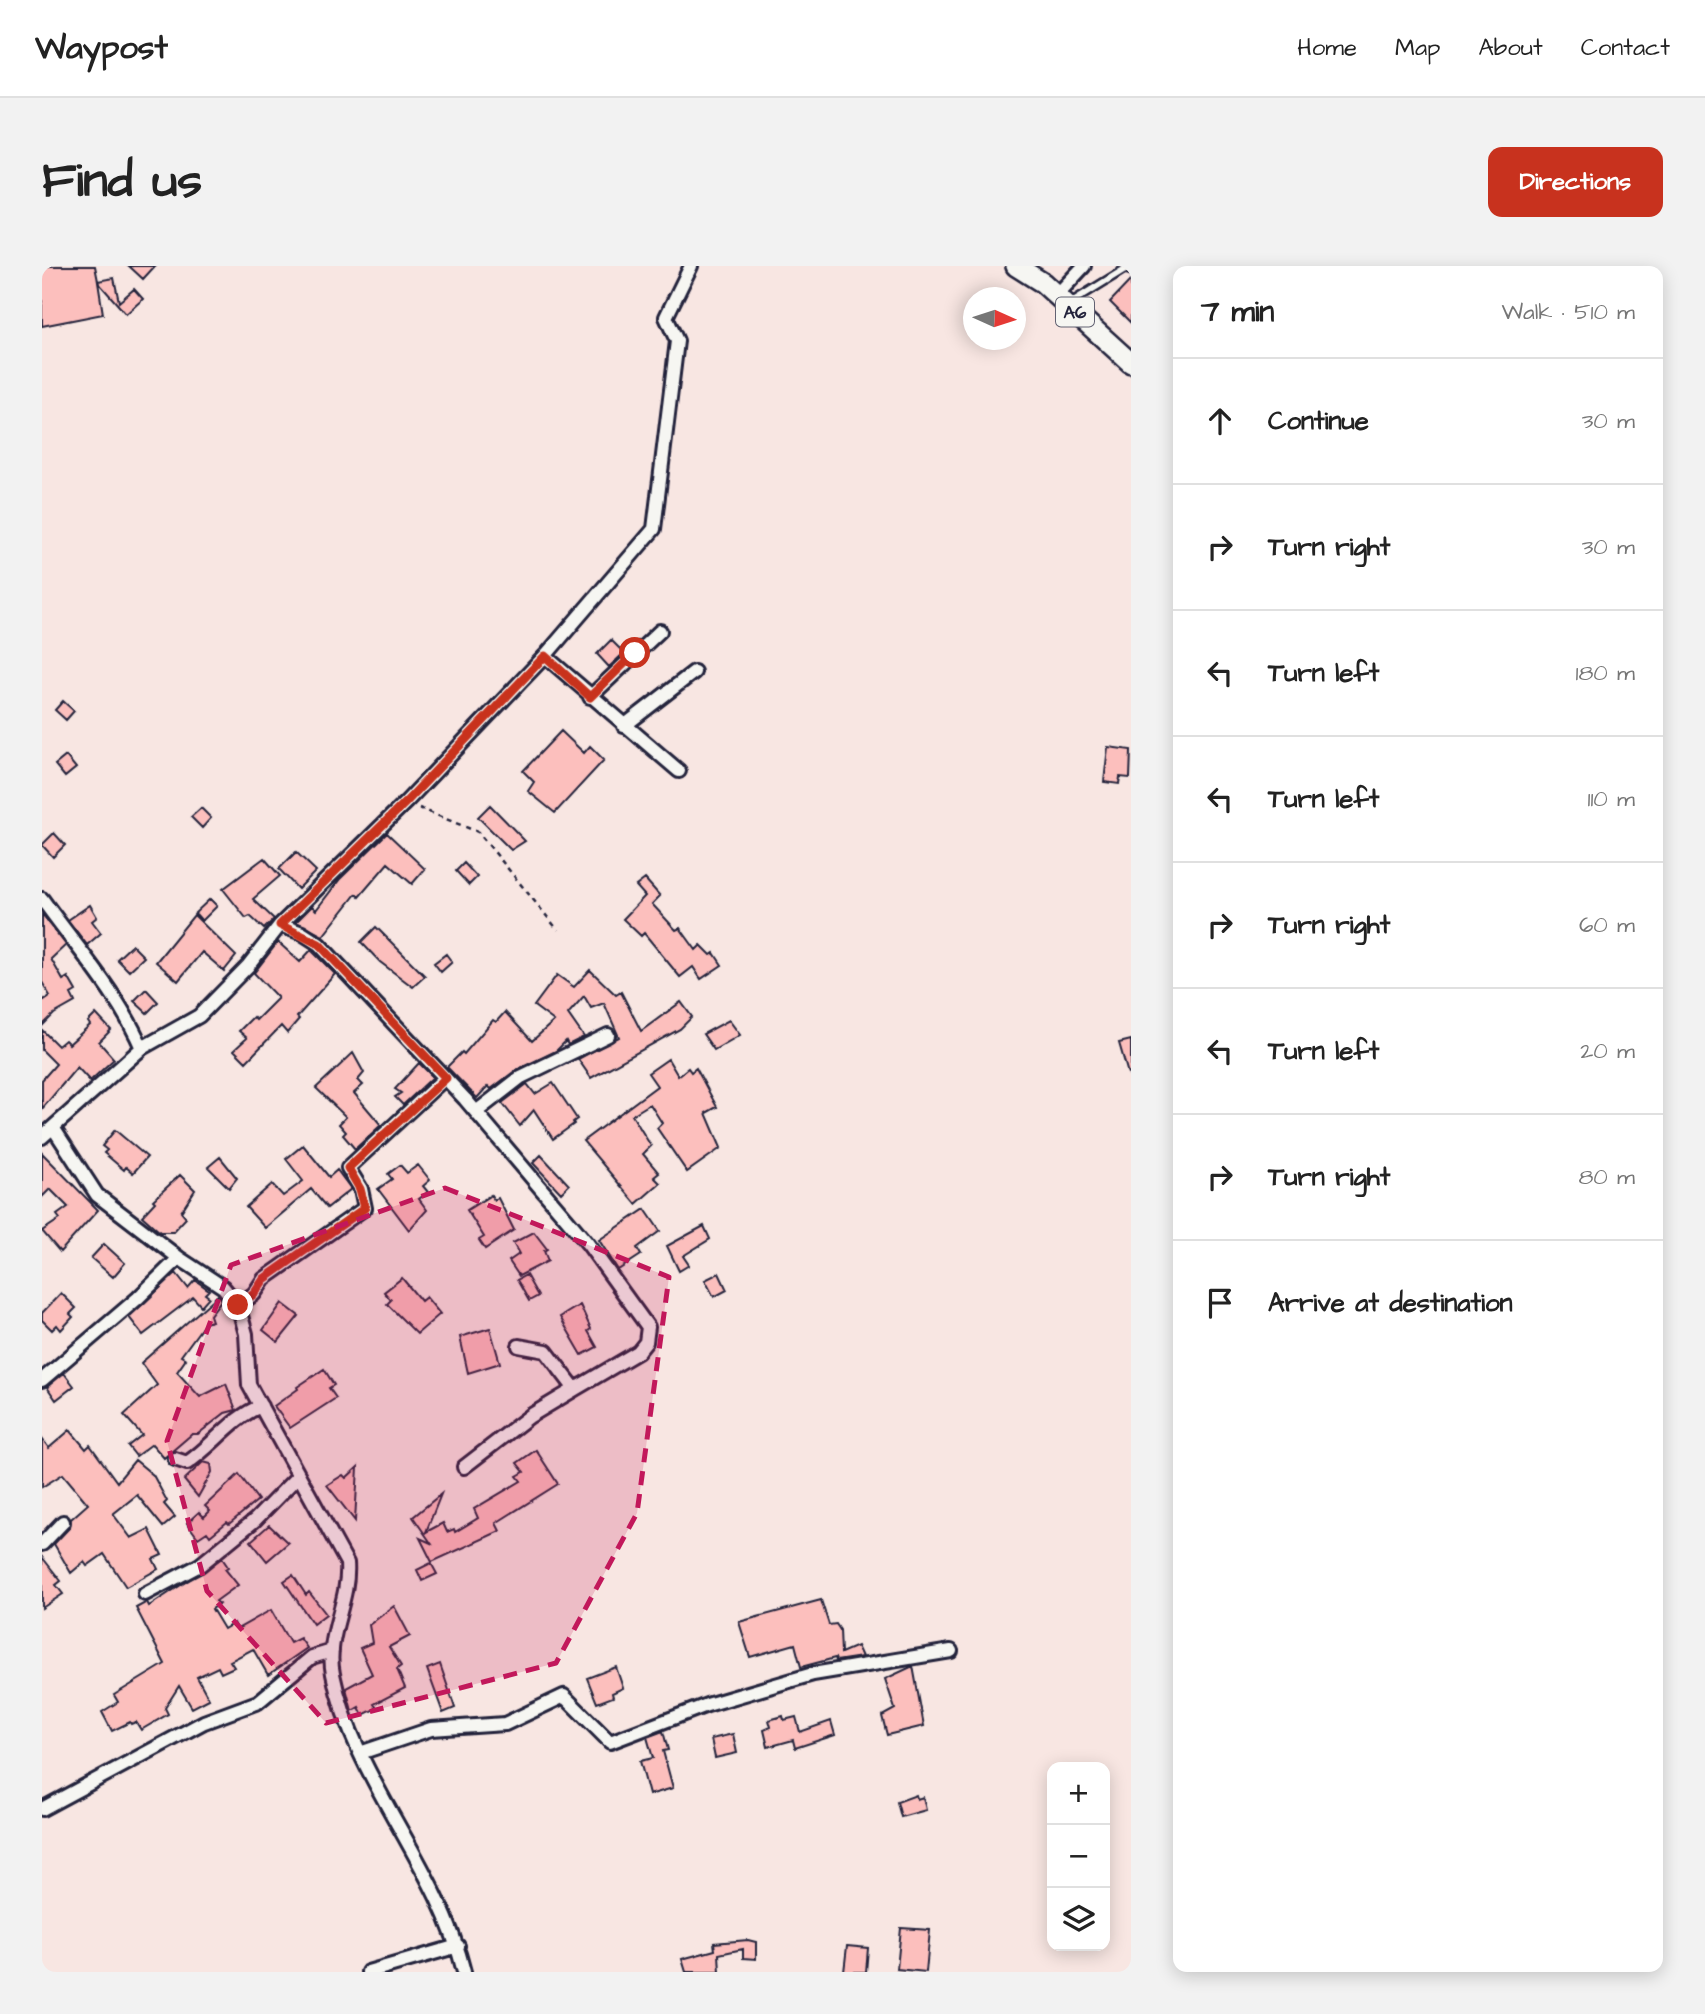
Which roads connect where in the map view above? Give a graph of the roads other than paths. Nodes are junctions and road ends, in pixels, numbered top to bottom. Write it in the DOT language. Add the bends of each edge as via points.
graph roads {
  1 [pos="691,266"];
  2 [pos="1016,266"];
  3 [pos="1084,266"];
  4 [pos="1131,271"];
  5 [pos="1062,300"];
  6 [pos="1131,363"];
  7 [pos="660,631"];
  8 [pos="545,656"];
  9 [pos="694,672"];
  10 [pos="590,697"];
  11 [pos="624,726"];
  12 [pos="679,771"];
  13 [pos="42,899"];
  14 [pos="280,925"];
  15 [pos="608,1035"];
  16 [pos="142,1048"];
  17 [pos="446,1078"];
  18 [pos="476,1112"];
  19 [pos="54,1129"];
  20 [pos="42,1138"];
  21 [pos="179,1258"];
  22 [pos="238,1305"];
  23 [pos="519,1346"];
  24 [pos="42,1380"];
  25 [pos="575,1389"];
  26 [pos="261,1406"];
  27 [pos="175,1459"];
  28 [pos="464,1467"];
  29 [pos="298,1476"];
  30 [pos="63,1521"];
  31 [pos="42,1544"];
  32 [pos="145,1594"];
  33 [pos="332,1651"];
  34 [pos="951,1651"];
  35 [pos="360,1754"];
  36 [pos="42,1810"];
  37 [pos="458,1946"];
  38 [pos="368,1972"];
  39 [pos="464,1972"];
  1 -- 8 [label="street" via="666,317 677,341 654,529"];
  2 -- 5 [label="main road, A6"];
  3 -- 5 [label="street"];
  4 -- 5 [label="lane" via="1114,273"];
  5 -- 6 [label="main road, A6"];
  7 -- 10 [label="street"];
  8 -- 10 [label="street"];
  8 -- 14 [label="street"];
  9 -- 11 [label="street"];
  10 -- 11 [label="street"];
  11 -- 12 [label="street"];
  13 -- 16 [label="street" via="103,980"];
  14 -- 16 [label="street" via="199,1016"];
  14 -- 17 [label="street" via="319,944"];
  15 -- 18 [label="street" via="521,1077"];
  16 -- 19 [label="street"];
  17 -- 18 [label="street"];
  17 -- 22 [label="street" via="348,1168 365,1208 264,1279 254,1294"];
  18 -- 25 [label="street" via="588,1244 648,1327 646,1342 638,1352"];
  19 -- 20 [label="street"];
  19 -- 21 [label="street" via="97,1195"];
  21 -- 22 [label="street" via="223,1287"];
  21 -- 24 [label="street"];
  22 -- 26 [label="street" via="246,1334 248,1385"];
  23 -- 25 [label="street" via="546,1351"];
  25 -- 28 [label="street" via="530,1416"];
  26 -- 27 [label="street" via="233,1422 187,1463"];
  26 -- 29 [label="street"];
  29 -- 32 [label="street" via="255,1520 200,1565"];
  29 -- 33 [label="street" via="347,1563 349,1584"];
  30 -- 31 [label="street"];
  33 -- 35 [label="street" via="332,1672"];
  33 -- 36 [label="street" via="312,1657 258,1702 204,1722"];
  34 -- 35 [label="street" via="813,1674 707,1705 610,1742 564,1696 505,1724 431,1729"];
  35 -- 37 [label="street" via="410,1842"];
  37 -- 38 [label="street"];
  37 -- 39 [label="street"];
}
